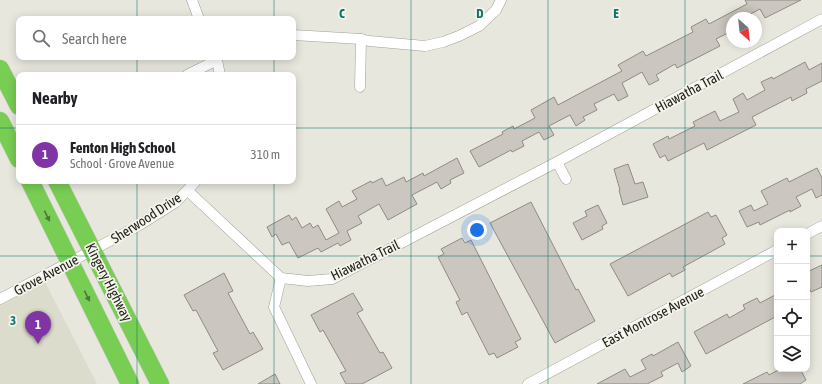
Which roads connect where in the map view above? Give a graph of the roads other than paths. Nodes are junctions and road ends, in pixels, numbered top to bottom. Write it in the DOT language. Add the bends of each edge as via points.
graph roads {
  1 [pos="192,0"];
  2 [pos="501,0"];
  3 [pos="198,16"];
  4 [pos="822,19"];
  5 [pos="296,35"];
  6 [pos="361,39"];
  7 [pos="216,60"];
  8 [pos="218,60"];
  9 [pos="0,69"];
  10 [pos="193,72"];
  11 [pos="220,72"];
  12 [pos="360,86"];
  13 [pos="16,100"];
  14 [pos="0,121"];
  15 [pos="16,153"];
  16 [pos="557,162"];
  17 [pos="566,179"];
  18 [pos="32,184"];
  19 [pos="60,184"];
  20 [pos="194,184"];
  21 [pos="188,191"];
  22 [pos="822,226"];
  23 [pos="810,232"];
  24 [pos="93,250"];
  25 [pos="774,252"];
  26 [pos="70,261"];
  27 [pos="281,278"];
  28 [pos="0,299"];
  29 [pos="130,384"];
  30 [pos="160,384"];
  31 [pos="311,384"];
  32 [pos="528,384"];
  1 -- 3 [label="street"];
  2 -- 6 [label="street" via="496,10 479,26 443,42 425,46"];
  4 -- 16 [label="street, Hiawatha Trail"];
  5 -- 6 [label="street"];
  6 -- 12 [label="street"];
  7 -- 10 [label="street"];
  8 -- 11 [label="street"];
  9 -- 13 [label="highway"];
  14 -- 15 [label="highway"];
  16 -- 17 [label="street"];
  16 -- 27 [label="street, Hiawatha Trail" via="332,279 308,281"];
  18 -- 26 [label="highway, Kingery Highway, one-way"];
  19 -- 24 [label="highway, Kingery Highway"];
  20 -- 21 [label="street, Sherwood Drive"];
  21 -- 24 [label="street, Sherwood Drive" via="176,202 138,226"];
  21 -- 27 [label="street"];
  22 -- 23 [label="street"];
  24 -- 26 [label="street, Grove Avenue"];
  24 -- 30 [label="highway, Kingery Highway"];
  25 -- 32 [label="street, East Montrose Avenue"];
  26 -- 28 [label="street, Grove Avenue"];
  26 -- 29 [label="highway, Kingery Highway, one-way"];
  27 -- 31 [label="street" via="274,307"];
}
